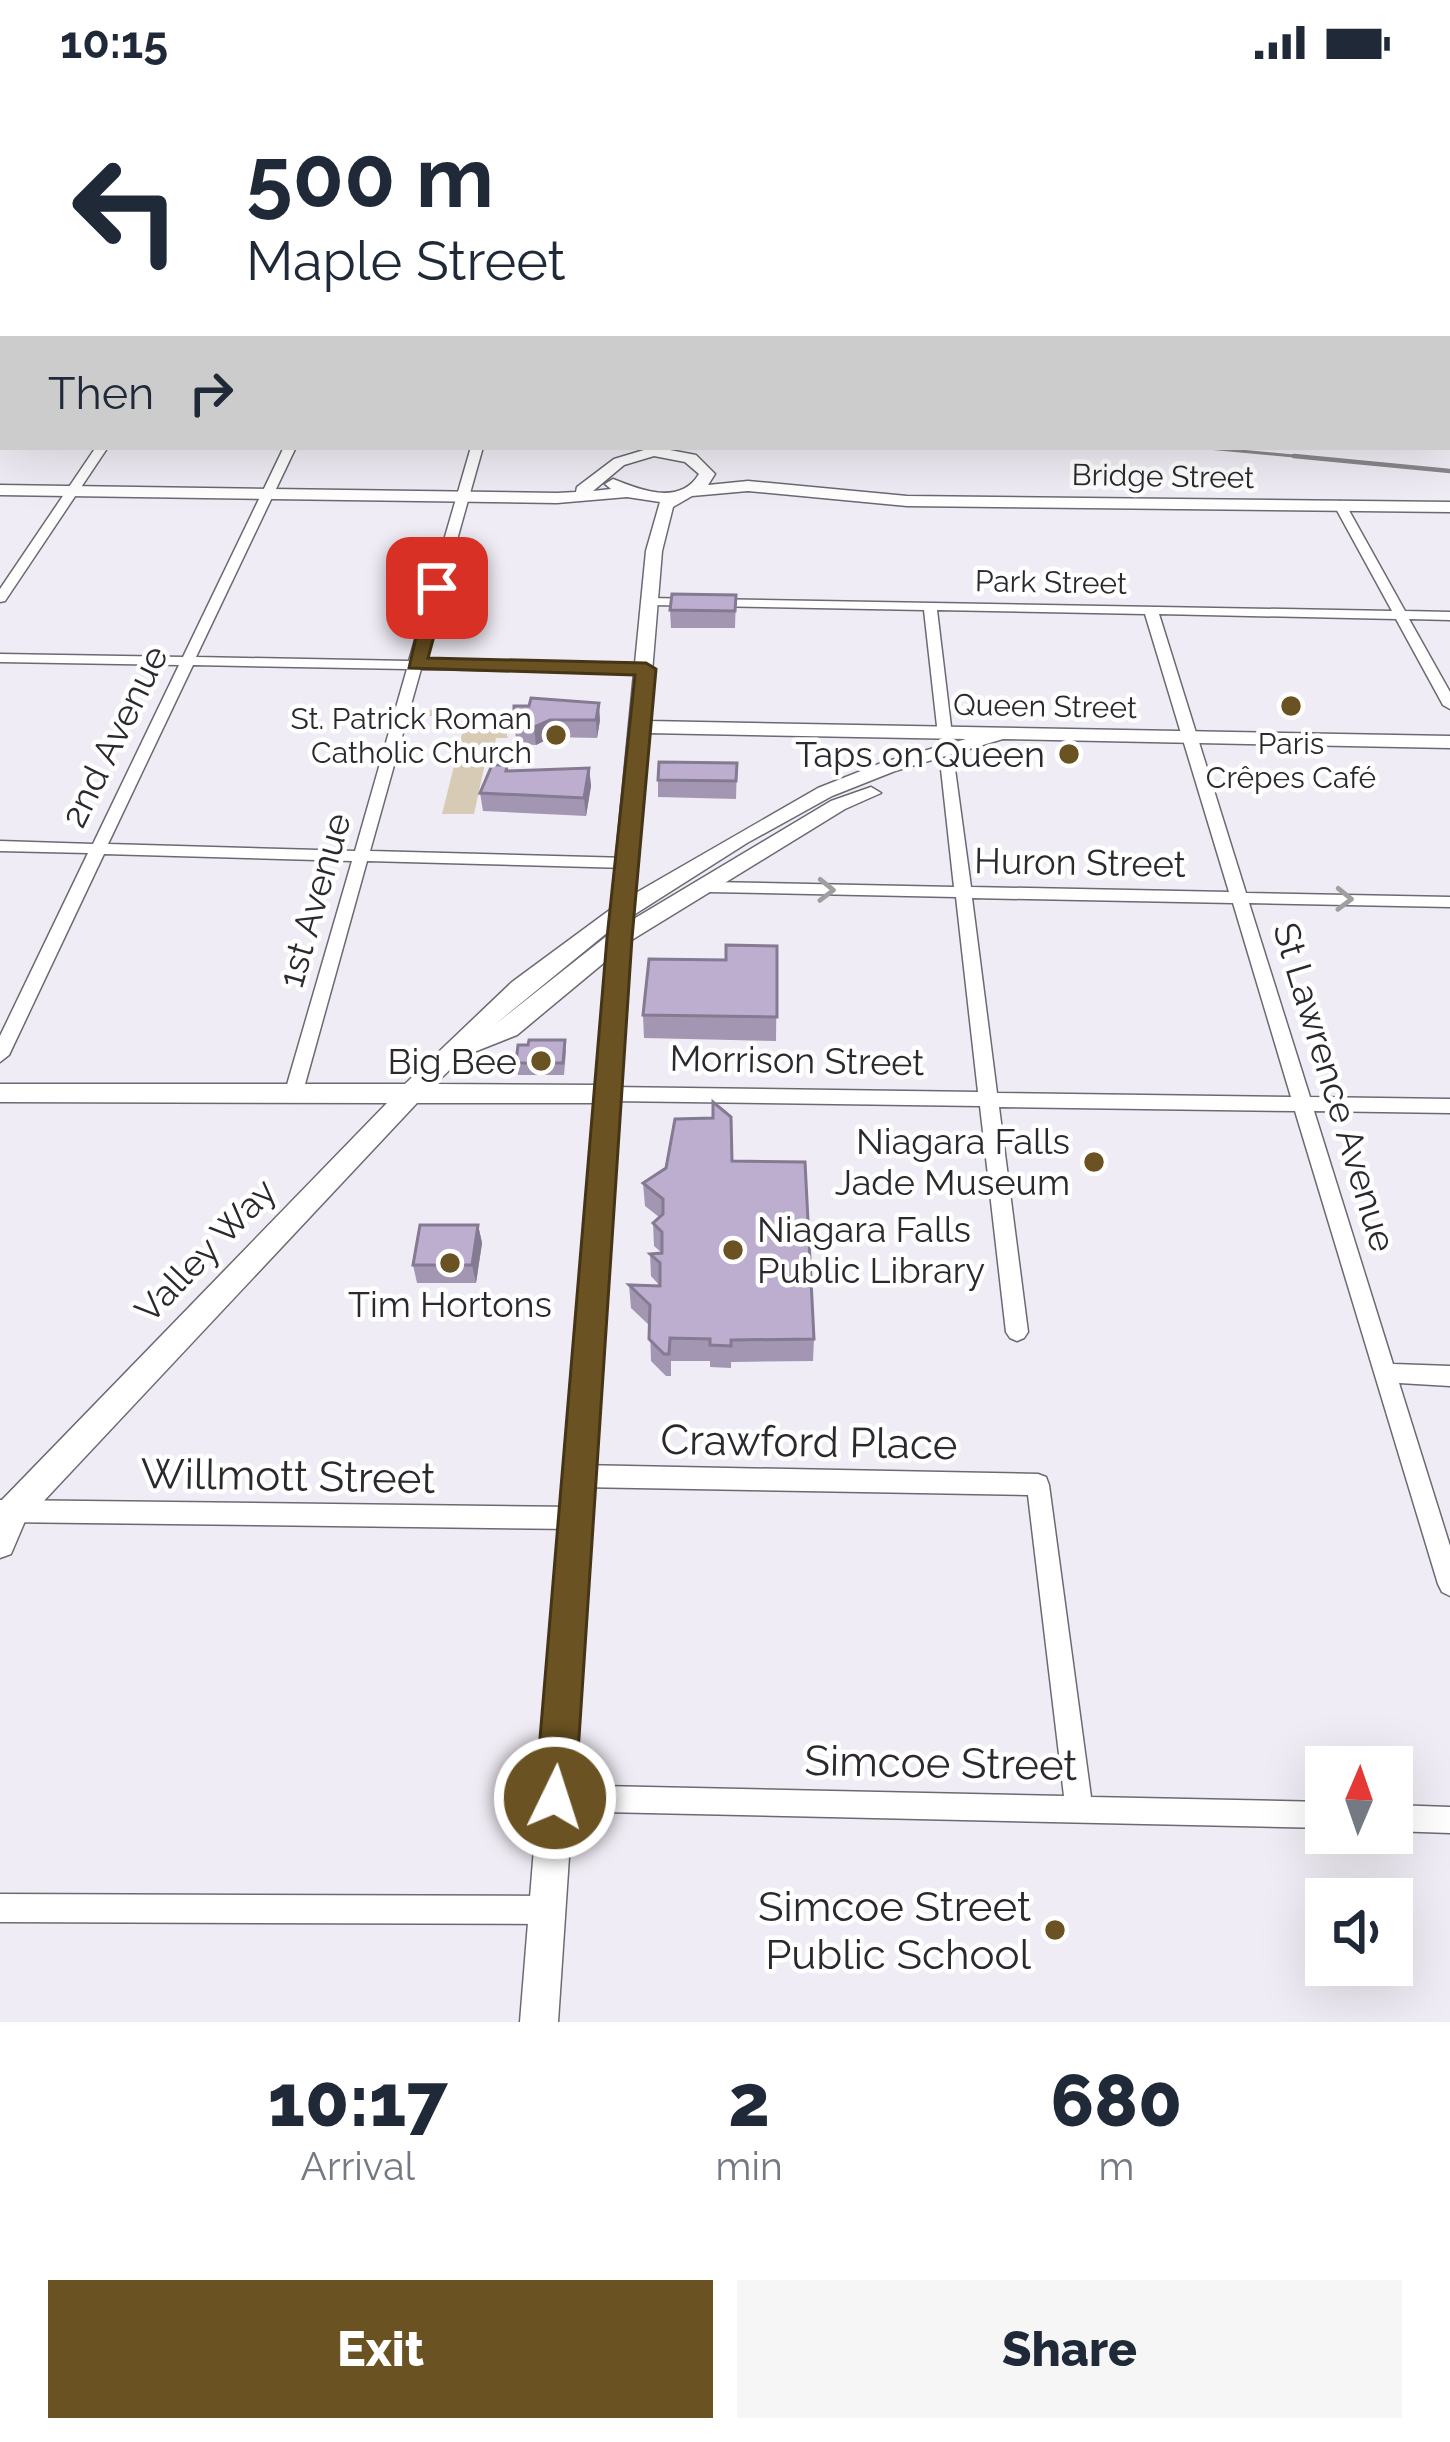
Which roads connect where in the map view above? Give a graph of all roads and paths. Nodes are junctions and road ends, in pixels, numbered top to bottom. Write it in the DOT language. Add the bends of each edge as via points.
graph roads {
  1 [pos="100,450"];
  2 [pos="289,450"];
  3 [pos="476,450"];
  4 [pos="662,450"];
  5 [pos="695,450"];
  6 [pos="703,466"];
  7 [pos="609,476"];
  8 [pos="0,490"];
  9 [pos="803,490"];
  10 [pos="73,491"];
  11 [pos="268,493"];
  12 [pos="686,493"];
  13 [pos="631,494"];
  14 [pos="464,496"];
  15 [pos="544,496"];
  16 [pos="1340,505"];
  17 [pos="1450,507"];
  18 [pos="656,529"];
  19 [pos="0,598"];
  20 [pos="652,601"];
  21 [pos="929,607"];
  22 [pos="1150,611"];
  23 [pos="1400,615"];
  24 [pos="1450,616"];
  25 [pos="0,658"];
  26 [pos="187,661"];
  27 [pos="416,664"];
  28 [pos="646,669"];
  29 [pos="1450,705"];
  30 [pos="640,728"];
  31 [pos="945,734"];
  32 [pos="998,735"];
  33 [pos="1032,736"];
  34 [pos="1188,738"];
  35 [pos="1450,742"];
  36 [pos="948,769"];
  37 [pos="0,846"];
  38 [pos="95,848"];
  39 [pos="362,855"];
  40 [pos="628,863"];
  41 [pos="675,882"];
  42 [pos="710,887"];
  43 [pos="965,893"];
  44 [pos="1239,897"];
  45 [pos="1450,902"];
  46 [pos="624,913"];
  47 [pos="620,938"];
  48 [pos="460,1051"];
  49 [pos="0,1054"];
  50 [pos="0,1093"];
  51 [pos="610,1094"];
  52 [pos="293,1095"];
  53 [pos="410,1095"];
  54 [pos="990,1098"];
  55 [pos="1304,1102"];
  56 [pos="1450,1106"];
  57 [pos="1017,1332"];
  58 [pos="1384,1373"];
  59 [pos="1450,1376"];
  60 [pos="579,1476"];
  61 [pos="5,1514"];
  62 [pos="574,1518"];
  63 [pos="0,1543"];
  64 [pos="1450,1584"];
  65 [pos="555,1798"];
  66 [pos="1079,1808"];
  67 [pos="1305,1815"];
  68 [pos="1413,1819"];
  69 [pos="1450,1820"];
  70 [pos="0,1908"];
  71 [pos="548,1910"];
  72 [pos="539,2022"];
  1 -- 10 [label="street"];
  2 -- 11 [label="street, 2nd Avenue"];
  3 -- 14 [label="street, 1st Avenue"];
  4 -- 6 [label="main road, Bridge Street"];
  4 -- 7 [label="main road" via="618,463"];
  5 -- 6 [label="main road"];
  6 -- 9 [label="main road, Bridge Street"];
  6 -- 12 [label="main road" via="705,480"];
  7 -- 13 [label="main road"];
  7 -- 15 [label="main road" via="586,490"];
  8 -- 10 [label="main road"];
  9 -- 12 [label="main road, Bridge Street"];
  9 -- 16 [label="main road, Bridge Street" via="908,501"];
  10 -- 11 [label="main road"];
  10 -- 19 [label="street"];
  11 -- 14 [label="main road"];
  11 -- 26 [label="street, 2nd Avenue"];
  12 -- 13 [label="main road, Bridge Street"];
  12 -- 18 [label="main road" via="666,505"];
  13 -- 15 [label="main road"];
  13 -- 18 [label="main road"];
  14 -- 15 [label="main road"];
  14 -- 27 [label="street, 1st Avenue"];
  16 -- 17 [label="main road, Bridge Street"];
  16 -- 23 [label="street"];
  18 -- 20 [label="main road"];
  20 -- 21 [label="street, Park Street"];
  20 -- 28 [label="main road"];
  21 -- 22 [label="street, Park Street"];
  21 -- 31 [label="street"];
  22 -- 23 [label="street, Park Street"];
  22 -- 34 [label="street, St Lawrence Avenue"];
  23 -- 24 [label="street, Park Street"];
  23 -- 29 [label="street"];
  25 -- 26 [label="street"];
  26 -- 27 [label="street"];
  26 -- 38 [label="street, 2nd Avenue"];
  27 -- 28 [label="street"];
  27 -- 39 [label="street, 1st Avenue"];
  28 -- 30 [label="main road"];
  30 -- 31 [label="main road, Queen Street"];
  30 -- 40 [label="main road"];
  31 -- 32 [label="main road, Queen Street"];
  32 -- 33 [label="main road, Queen Street"];
  32 -- 41 [label="main road, Valley Way" via="830,790"];
  33 -- 34 [label="main road, Queen Street"];
  33 -- 36 [label="main road, Valley Way"];
  34 -- 35 [label="main road, Queen Street"];
  34 -- 44 [label="street, St Lawrence Avenue"];
  36 -- 42 [label="main road, Valley Way" via="838,805"];
  36 -- 43 [label="street"];
  37 -- 38 [label="street"];
  38 -- 39 [label="street"];
  38 -- 49 [label="street, 2nd Avenue"];
  39 -- 40 [label="street"];
  39 -- 52 [label="street, 1st Avenue"];
  40 -- 41 [label="main road"];
  40 -- 46 [label="main road"];
  41 -- 46 [label="main road, Valley Way"];
  42 -- 43 [label="street, Huron Street, one-way"];
  42 -- 47 [label="main road, Valley Way"];
  43 -- 44 [label="street, Huron Street"];
  43 -- 54 [label="street"];
  44 -- 45 [label="street, Huron Street, one-way"];
  44 -- 55 [label="street, St Lawrence Avenue"];
  46 -- 47 [label="main road"];
  46 -- 48 [label="main road, Valley Way" via="486,1019"];
  47 -- 48 [label="main road, Valley Way" via="509,1029"];
  47 -- 51 [label="main road"];
  48 -- 53 [label="main road, Valley Way"];
  50 -- 52 [label="main road, Morrison Street"];
  51 -- 53 [label="main road, Morrison Street"];
  51 -- 54 [label="street, Morrison Street"];
  51 -- 60 [label="main road"];
  52 -- 53 [label="main road, Morrison Street"];
  53 -- 61 [label="main road, Valley Way"];
  54 -- 55 [label="street, Morrison Street"];
  54 -- 57 [label="street"];
  55 -- 56 [label="street, Morrison Street"];
  55 -- 58 [label="street, St Lawrence Avenue"];
  58 -- 59 [label="street"];
  58 -- 64 [label="street, St Lawrence Avenue"];
  60 -- 62 [label="main road"];
  60 -- 66 [label="street, Crawford Place" via="1038,1485"];
  61 -- 62 [label="street, Willmott Street"];
  61 -- 63 [label="main road, Valley Way"];
  62 -- 65 [label="main road"];
  65 -- 66 [label="street, Simcoe Street"];
  65 -- 71 [label="main road"];
  66 -- 67 [label="street, Simcoe Street"];
  68 -- 69 [label="street"];
  70 -- 71 [label="street"];
  71 -- 72 [label="main road"];
}
